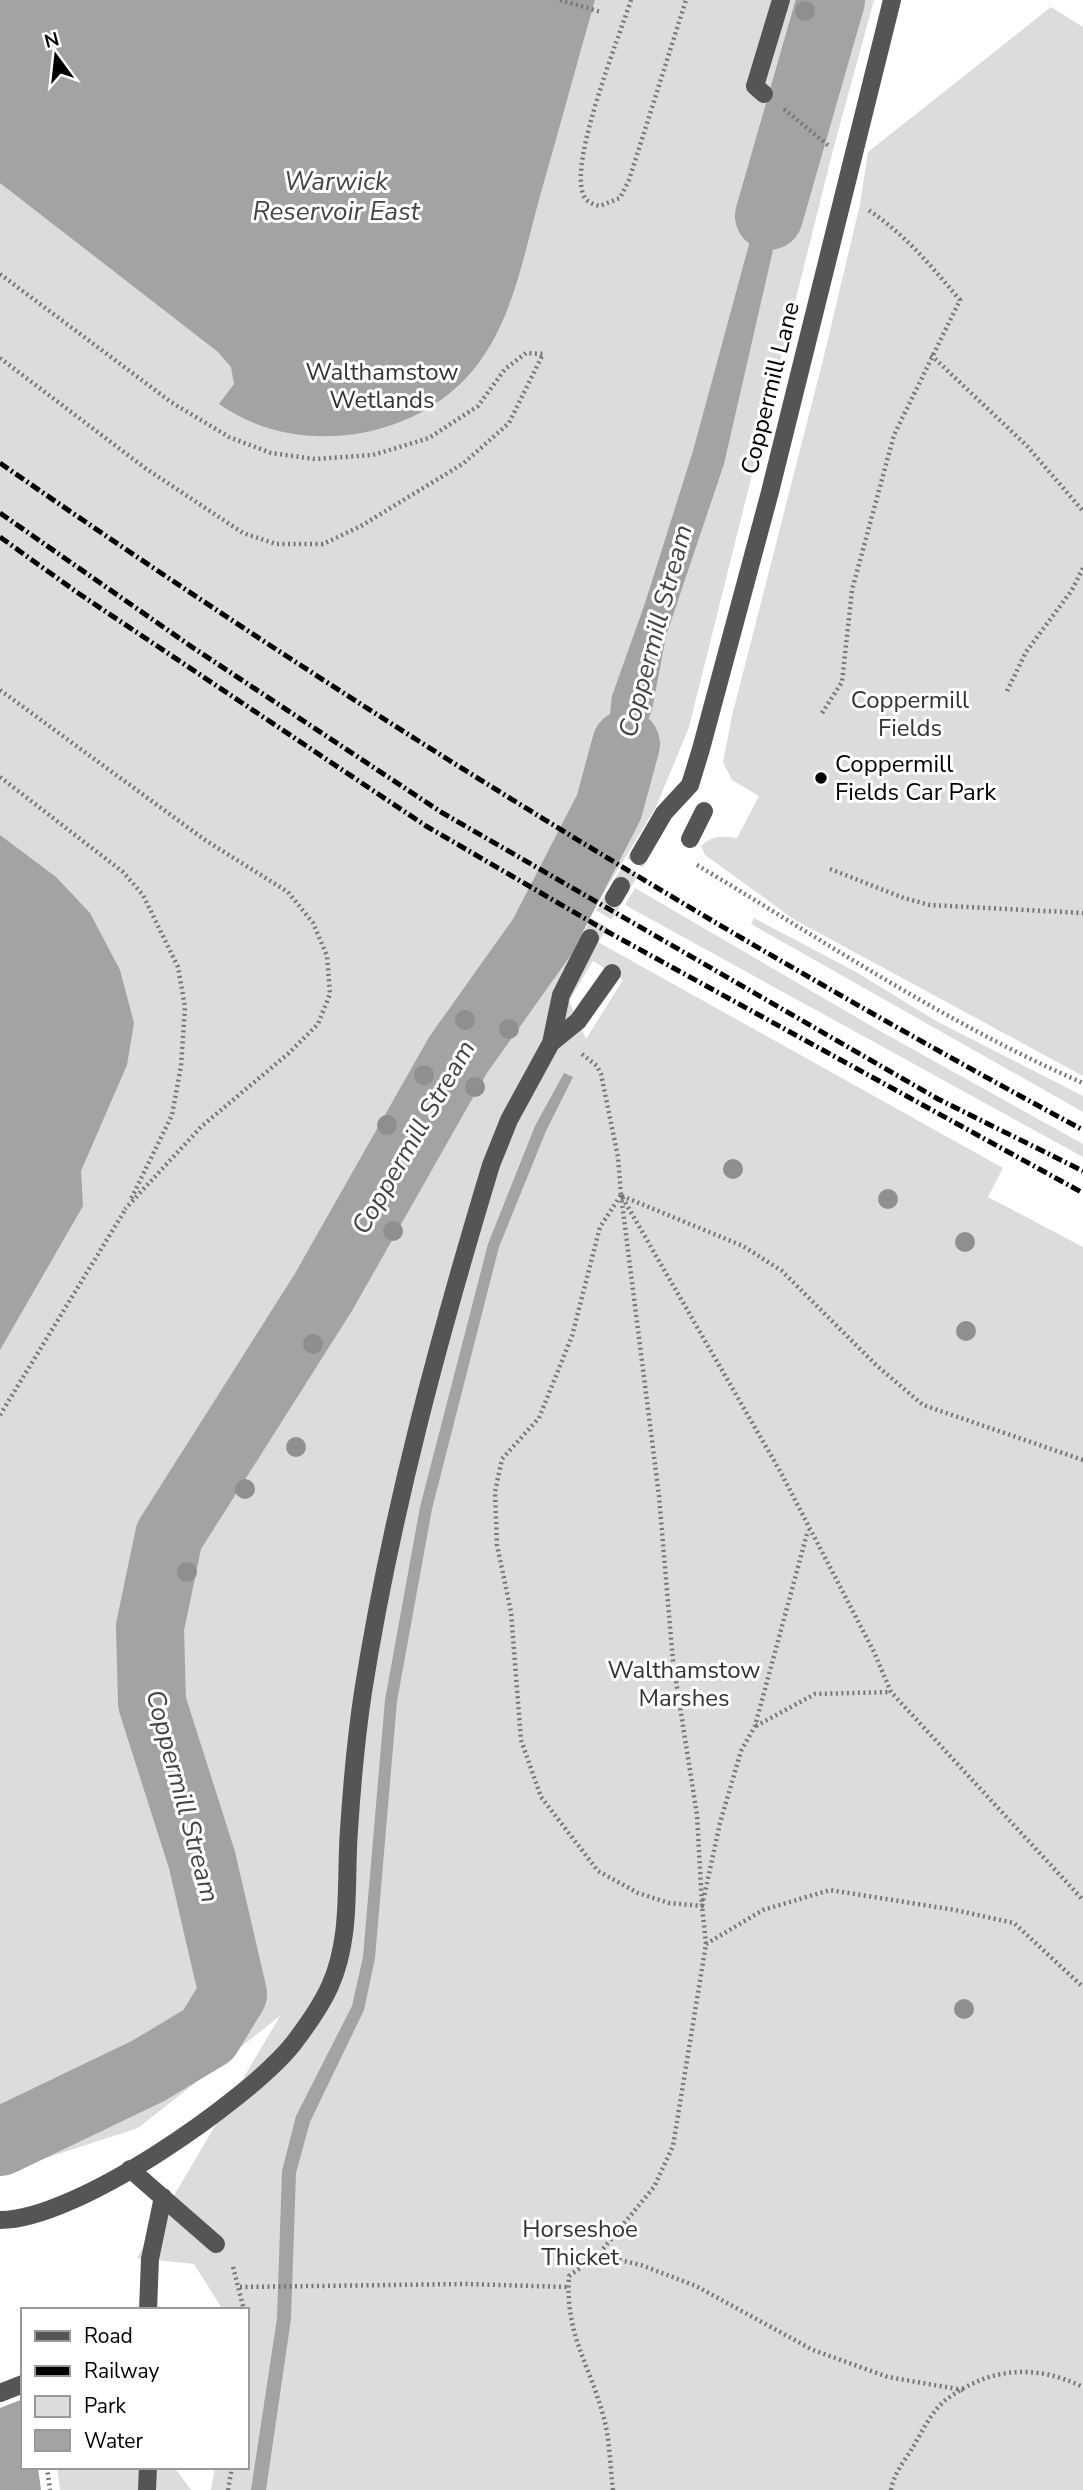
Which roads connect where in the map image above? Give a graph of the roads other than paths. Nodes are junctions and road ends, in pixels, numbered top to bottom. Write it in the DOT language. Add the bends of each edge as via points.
graph roads {
  1 [pos="780,0"];
  2 [pos="892,0"];
  3 [pos="764,94"];
  4 [pos="704,811"];
  5 [pos="690,839"];
  6 [pos="639,856"];
  7 [pos="590,938"];
  8 [pos="612,972"];
  9 [pos="551,1043"];
  10 [pos="130,2169"];
  11 [pos="163,2197"];
  12 [pos="0,2220"];
  13 [pos="216,2244"];
  14 [pos="148,2308"];
  15 [pos="21,2385"];
  16 [pos="0,2393"];
  17 [pos="148,2469"];
  18 [pos="147,2490"];
  1 -- 3 [label="street" via="755,86"];
  2 -- 6 [label="street, Coppermill Lane" via="770,492 690,785 664,813"];
  4 -- 5 [label="street"];
  7 -- 9 [label="street" via="561,995"];
  8 -- 9 [label="street" via="578,1021"];
  9 -- 10 [label="street" via="491,1164 388,1554 355,1754 339,1964 313,2015 273,2065 210,2118"];
  10 -- 11 [label="street"];
  10 -- 12 [label="street" via="42,2214"];
  11 -- 13 [label="street"];
  11 -- 14 [label="street" via="150,2259"];
  15 -- 16 [label="street"];
  17 -- 18 [label="street"];
}
